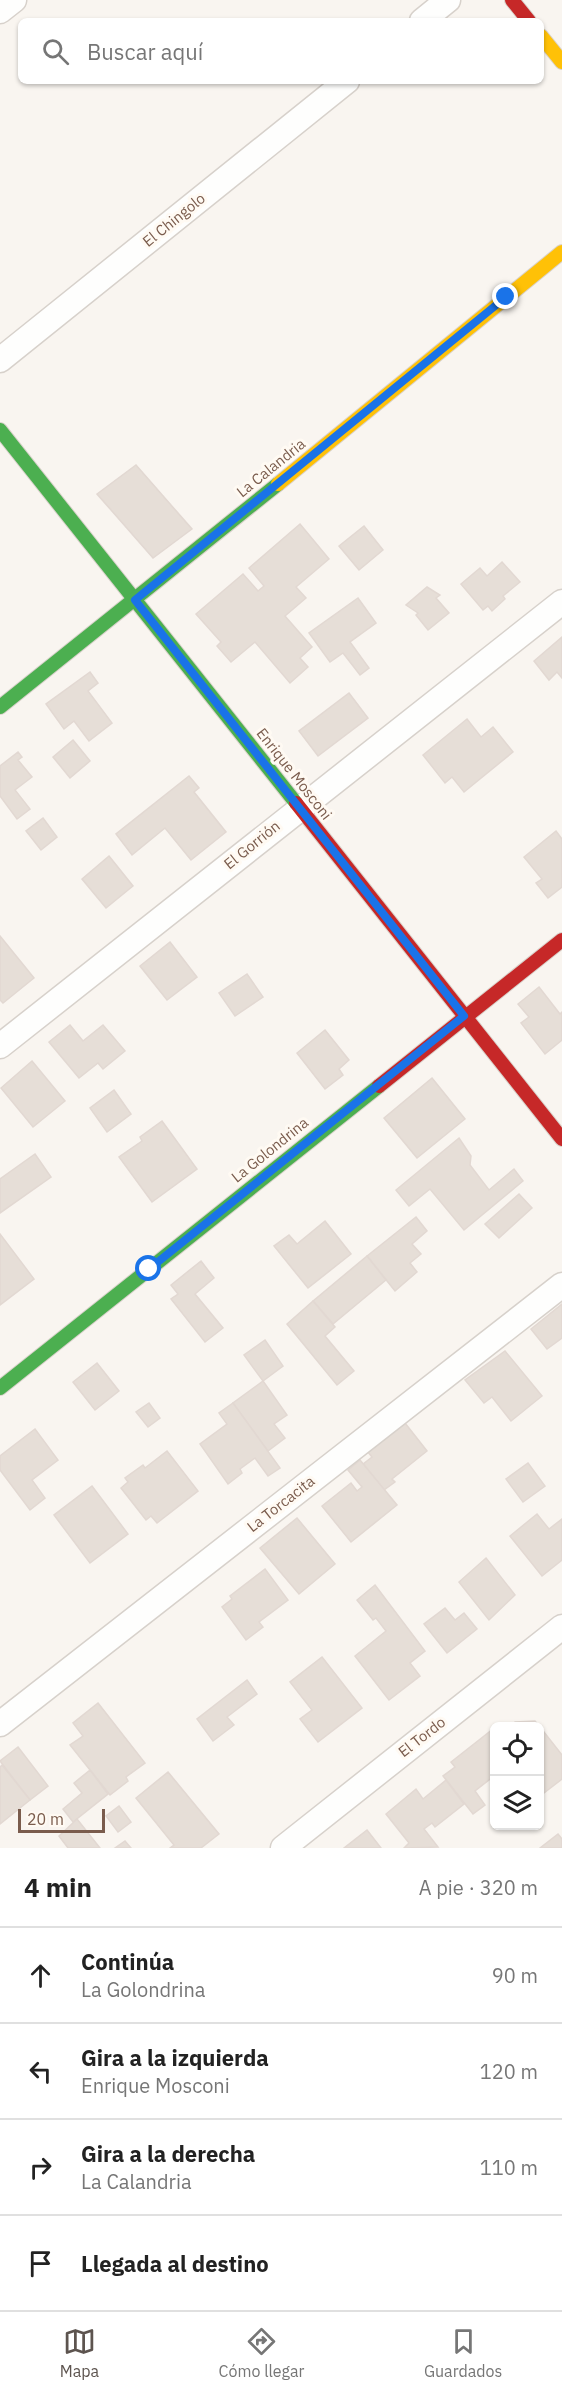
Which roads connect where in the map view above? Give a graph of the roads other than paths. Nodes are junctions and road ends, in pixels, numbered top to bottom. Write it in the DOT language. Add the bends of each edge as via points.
graph roads {
  1 [pos="14,0"];
  2 [pos="448,0"];
  3 [pos="512,0"];
  4 [pos="0,11"];
  5 [pos="426,18"];
  6 [pos="527,18"];
  7 [pos="544,40"];
  8 [pos="562,62"];
  9 [pos="343,84"];
  10 [pos="562,252"];
  11 [pos="0,360"];
  12 [pos="0,430"];
  13 [pos="135,600"];
  14 [pos="562,602"];
  15 [pos="0,707"];
  16 [pos="299,807"];
  17 [pos="562,940"];
  18 [pos="464,1016"];
  19 [pos="0,1046"];
  20 [pos="562,1139"];
  21 [pos="562,1284"];
  22 [pos="0,1388"];
  23 [pos="562,1627"];
  24 [pos="0,1725"];
  25 [pos="283,1848"];
  1 -- 4 [label="street"];
  2 -- 5 [label="street"];
  3 -- 6 [label="street"];
  7 -- 8 [label="street"];
  9 -- 11 [label="street, El Chingolo"];
  10 -- 13 [label="street, La Calandria"];
  12 -- 13 [label="street, Enrique Mosconi"];
  13 -- 15 [label="street, La Calandria"];
  13 -- 16 [label="street, Enrique Mosconi"];
  14 -- 16 [label="street, El Gorrión"];
  16 -- 18 [label="street, Enrique Mosconi"];
  16 -- 19 [label="street, El Gorrión"];
  17 -- 18 [label="street, La Golondrina"];
  18 -- 20 [label="street, Enrique Mosconi"];
  18 -- 22 [label="street, La Golondrina"];
  21 -- 24 [label="street, La Torcacita"];
  23 -- 25 [label="street, El Tordo"];
}
